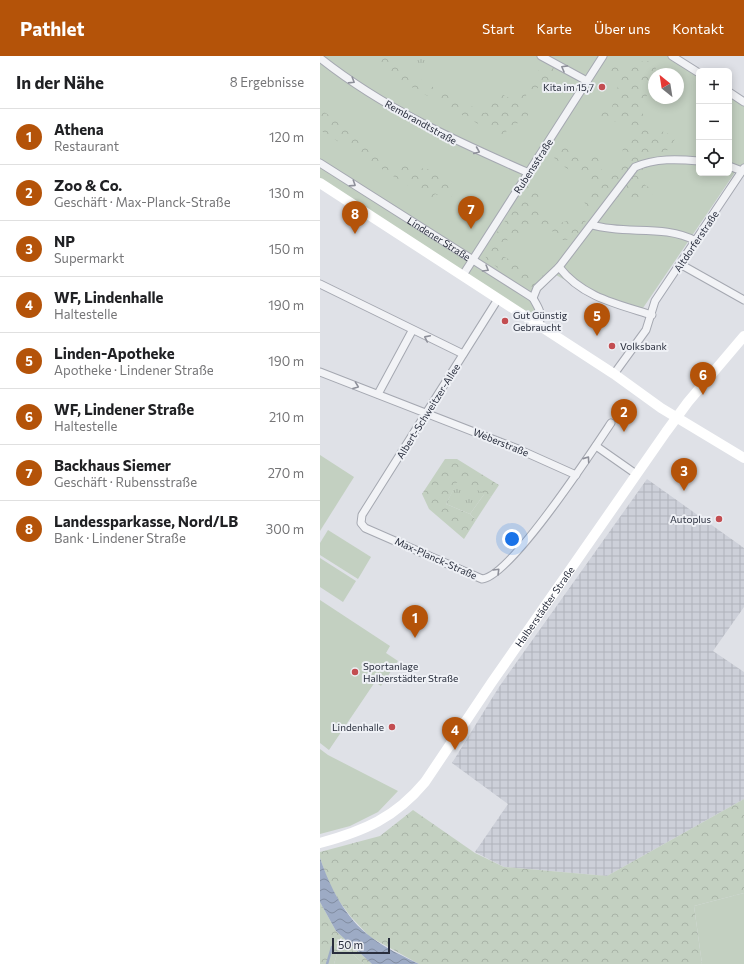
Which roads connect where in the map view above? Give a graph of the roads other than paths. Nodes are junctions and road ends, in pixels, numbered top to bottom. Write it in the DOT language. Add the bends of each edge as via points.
graph roads {
  1 [pos="541,56"];
  2 [pos="603,56"];
  3 [pos="672,56"];
  4 [pos="320,58"];
  5 [pos="696,71"];
  6 [pos="587,81"];
  7 [pos="732,94"];
  8 [pos="744,102"];
  9 [pos="696,161"];
  10 [pos="320,163"];
  11 [pos="732,167"];
  12 [pos="743,170"];
  13 [pos="529,173"];
  14 [pos="320,183"];
  15 [pos="592,225"];
  16 [pos="696,241"];
  17 [pos="472,261"];
  18 [pos="680,264"];
  19 [pos="559,267"];
  20 [pos="463,275"];
  21 [pos="320,284"];
  22 [pos="533,298"];
  23 [pos="498,299"];
  24 [pos="744,300"];
  25 [pos="652,315"];
  26 [pos="538,325"];
  27 [pos="412,331"];
  28 [pos="744,336"];
  29 [pos="462,354"];
  30 [pos="320,372"];
  31 [pos="614,374"];
  32 [pos="378,394"];
  33 [pos="426,413"];
  34 [pos="677,418"];
  35 [pos="611,423"];
  36 [pos="596,446"];
  37 [pos="744,458"];
  38 [pos="636,474"];
  39 [pos="576,475"];
  40 [pos="361,523"];
  41 [pos="320,843"];
  6 -- 1 [label="street, one-way"];
  2 -- 6 [label="street, Rubensstraße"];
  3 -- 5 [label="street"];
  4 -- 13 [label="street, Rembrandtstraße, one-way" via="343,76 419,122 450,139"];
  6 -- 13 [label="street, Rubensstraße"];
  7 -- 8 [label="street"];
  9 -- 15 [label="street" via="664,160 635,167"];
  10 -- 17 [label="street, Lindener Straße, one-way"];
  11 -- 12 [label="street"];
  12 -- 16 [label="street, Altdorferstraße"];
  13 -- 17 [label="street, Rubensstraße"];
  14 -- 20 [label="main road, Lindener Straße"];
  15 -- 16 [label="street" via="669,232 688,236"];
  15 -- 19 [label="street"];
  16 -- 18 [label="street, Altdorferstraße"];
  17 -- 20 [label="street, Rubensstraße"];
  17 -- 22 [label="street, Lindener Straße, one-way"];
  18 -- 24 [label="street"];
  18 -- 25 [label="street, Altdorferstraße" via="655,301"];
  19 -- 22 [label="street" via="537,288"];
  19 -- 25 [label="street" via="576,286 586,292"];
  20 -- 23 [label="main road, Lindener Straße"];
  21 -- 27 [label="street"];
  22 -- 26 [label="street" via="541,312 542,318"];
  23 -- 26 [label="main road, Lindener Straße"];
  23 -- 29 [label="street, Albert-Schweitzer-Allee"];
  25 -- 31 [label="street, Altdorferstraße" via="646,330"];
  26 -- 31 [label="main road, Lindener Straße"];
  29 -- 27 [label="street, one-way"];
  27 -- 32 [label="street"];
  28 -- 34 [label="main road, Halberstädter Straße"];
  29 -- 33 [label="street, Albert-Schweitzer-Allee"];
  30 -- 32 [label="street, Weberstraße, one-way"];
  31 -- 34 [label="main road, Lindener Straße"];
  32 -- 33 [label="street, Weberstraße"];
  33 -- 39 [label="street, Weberstraße" via="518,448"];
  33 -- 40 [label="street, Albert-Schweitzer-Allee" via="362,515"];
  34 -- 37 [label="main road, Lindener Straße"];
  34 -- 38 [label="main road, Halberstädter Straße"];
  35 -- 36 [label="street, Max-Planck-Straße"];
  36 -- 38 [label="street"];
  39 -- 36 [label="street, Max-Planck-Straße, one-way"];
  38 -- 41 [label="main road, Halberstädter Straße" via="425,782 403,806 368,828"];
  40 -- 39 [label="street, Max-Planck-Straße, one-way" via="365,528 482,579 488,578 530,535"];
}
